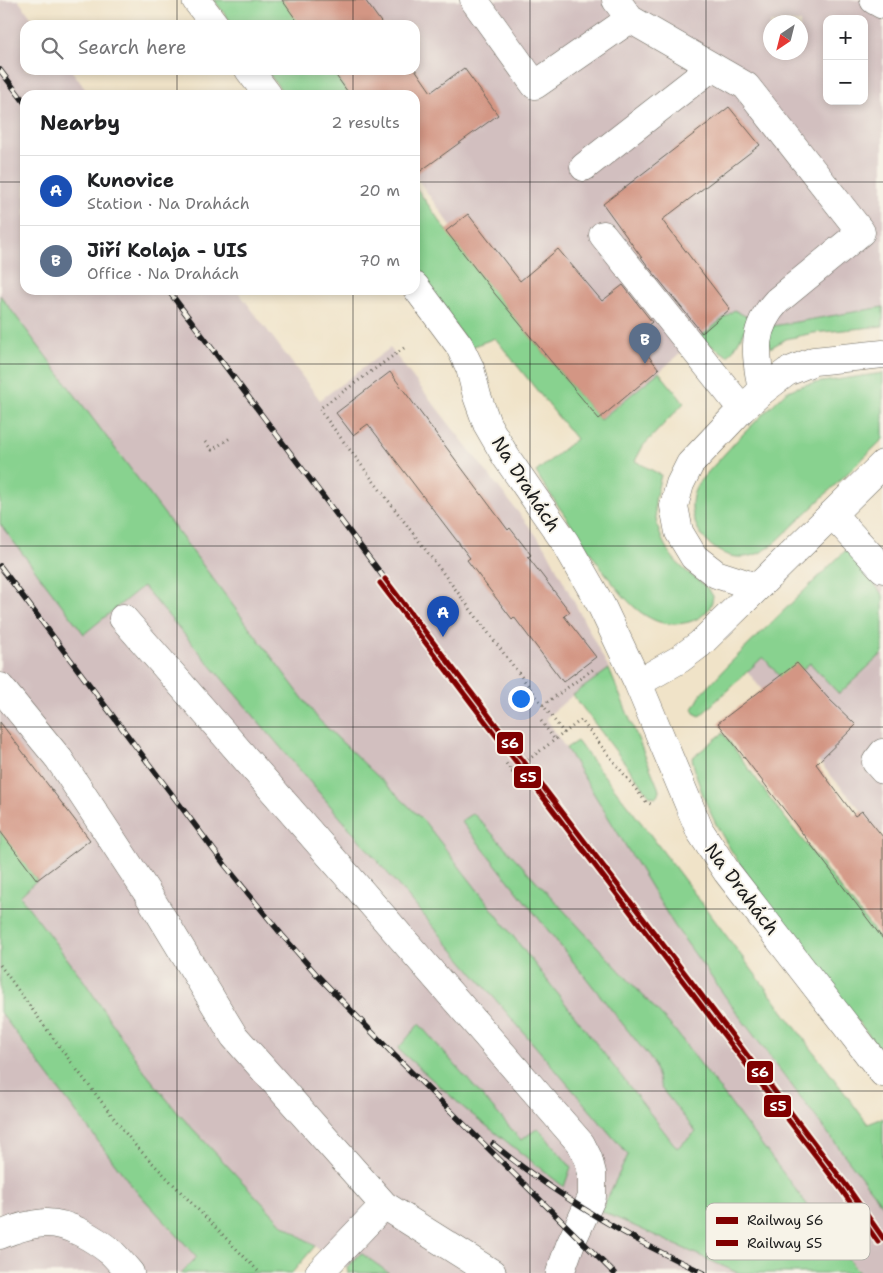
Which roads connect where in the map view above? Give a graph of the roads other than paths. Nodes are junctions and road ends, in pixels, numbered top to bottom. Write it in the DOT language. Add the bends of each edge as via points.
graph roads {
  1 [pos="196,0"];
  2 [pos="474,0"];
  3 [pos="874,0"];
  4 [pos="883,5"];
  5 [pos="623,9"];
  6 [pos="211,20"];
  7 [pos="712,67"];
  8 [pos="253,75"];
  9 [pos="264,90"];
  10 [pos="584,167"];
  11 [pos="603,235"];
  12 [pos="420,293"];
  13 [pos="883,354"];
  14 [pos="762,391"];
  15 [pos="742,409"];
  16 [pos="883,464"];
  17 [pos="832,514"];
  18 [pos="883,569"];
  19 [pos="756,587"];
  20 [pos="124,618"];
  21 [pos="638,683"];
  22 [pos="0,687"];
  23 [pos="883,753"];
  24 [pos="883,770"];
  25 [pos="883,1073"];
  26 [pos="384,1205"];
  27 [pos="0,1235"];
  28 [pos="130,1273"];
  29 [pos="319,1273"];
  30 [pos="492,1273"];
  31 [pos="560,1273"];
  1 -- 6 [label="street"];
  2 -- 5 [label="street" via="535,85"];
  3 -- 4 [label="street"];
  5 -- 7 [label="street"];
  7 -- 10 [label="street"];
  7 -- 14 [label="street" via="746,86 861,232 766,312 757,344"];
  8 -- 9 [label="street"];
  11 -- 15 [label="street"];
  12 -- 21 [label="street, Na Drahách" via="459,345 470,368 487,424 570,551 602,606"];
  13 -- 14 [label="street" via="801,365"];
  14 -- 15 [label="street"];
  15 -- 19 [label="street" via="690,464 674,506 679,532 694,557 716,574"];
  16 -- 17 [label="street"];
  17 -- 18 [label="street"];
  17 -- 19 [label="street"];
  19 -- 21 [label="street" via="700,644"];
  20 -- 31 [label="street" via="581,1144 592,1173 592,1197"];
  21 -- 25 [label="street, Na Drahách" via="700,831 727,872"];
  22 -- 26 [label="street" via="59,759 146,892 234,1036"];
  23 -- 24 [label="street" via="876,762"];
  26 -- 29 [label="street"];
  26 -- 30 [label="street"];
  27 -- 28 [label="street" via="45,1223 59,1224 94,1240 113,1254"];
}
